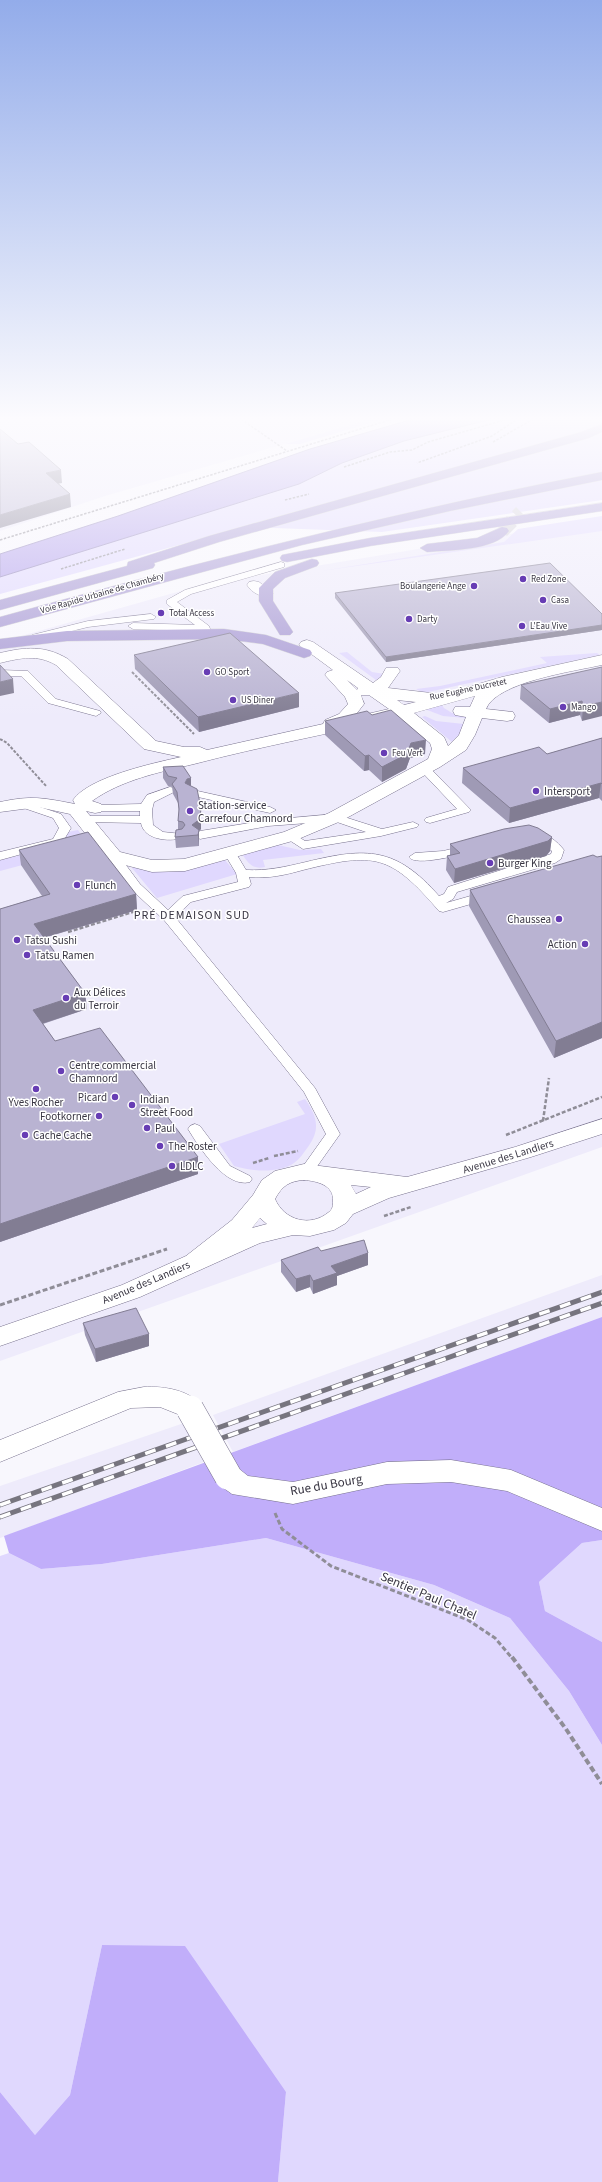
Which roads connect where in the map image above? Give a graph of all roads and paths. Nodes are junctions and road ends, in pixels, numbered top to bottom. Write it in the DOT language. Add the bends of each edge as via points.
graph roads {
  1 [pos="68,519"];
  2 [pos="285,519"];
  3 [pos="334,519"];
  4 [pos="393,519"];
  5 [pos="494,519"];
  6 [pos="502,531"];
  7 [pos="0,540"];
  8 [pos="338,548"];
  9 [pos="281,565"];
  10 [pos="254,584"];
  11 [pos="51,591"];
  12 [pos="266,593"];
  13 [pos="0,605"];
  14 [pos="151,617"];
  15 [pos="0,622"];
  16 [pos="93,623"];
  17 [pos="206,631"];
  18 [pos="285,632"];
  19 [pos="0,637"];
  20 [pos="23,640"];
  21 [pos="0,644"];
  22 [pos="305,649"];
  23 [pos="0,658"];
  24 [pos="602,660"];
  25 [pos="392,671"];
  26 [pos="132,672"];
  27 [pos="0,673"];
  28 [pos="19,673"];
  29 [pos="333,675"];
  30 [pos="515,680"];
  31 [pos="373,690"];
  32 [pos="486,694"];
  33 [pos="455,696"];
  34 [pos="402,711"];
  35 [pos="476,713"];
  36 [pos="291,735"];
  37 [pos="0,739"];
  38 [pos="222,751"];
  39 [pos="184,752"];
  40 [pos="428,765"];
  41 [pos="46,788"];
  42 [pos="170,790"];
  43 [pos="193,792"];
  44 [pos="20,803"];
  45 [pos="0,807"];
  46 [pos="146,807"];
  47 [pos="90,810"];
  48 [pos="270,810"];
  49 [pos="291,813"];
  50 [pos="335,817"];
  51 [pos="305,818"];
  52 [pos="146,820"];
  53 [pos="430,820"];
  54 [pos="413,825"];
  55 [pos="381,833"];
  56 [pos="524,834"];
  57 [pos="200,835"];
  58 [pos="178,836"];
  59 [pos="290,836"];
  60 [pos="480,846"];
  61 [pos="230,853"];
  62 [pos="0,856"];
  63 [pos="113,856"];
  64 [pos="415,856"];
  65 [pos="242,873"];
  66 [pos="502,891"];
  67 [pos="150,901"];
  68 [pos="438,902"];
  69 [pos="181,905"];
  70 [pos="168,917"];
  71 [pos="548,1078"];
  72 [pos="602,1097"];
  73 [pos="543,1121"];
  74 [pos="602,1126"];
  75 [pos="196,1129"];
  76 [pos="499,1137"];
  77 [pos="312,1173"];
  78 [pos="245,1179"];
  79 [pos="413,1184"];
  80 [pos="263,1199"];
  81 [pos="345,1208"];
  82 [pos="291,1227"];
  83 [pos="171,1247"];
  84 [pos="195,1262"];
  85 [pos="0,1305"];
  86 [pos="0,1337"];
  87 [pos="0,1451"];
  88 [pos="602,1520"];
  89 [pos="282,1529"];
  90 [pos="602,1784"];
  1 -- 7 [label="path"];
  2 -- 11 [label="highway"];
  3 -- 11 [label="highway, Voie Rapide Urbaine de Chambéry"];
  4 -- 15 [label="highway, Voie Rapide Urbaine de Chambéry" via="315,537"];
  5 -- 8 [label="highway"];
  6 -- 12 [label="highway" via="484,541 308,564 273,579 266,588"];
  8 -- 9 [label="highway"];
  8 -- 19 [label="highway" via="218,574"];
  9 -- 10 [label="highway" via="264,574"];
  9 -- 17 [label="lane" via="188,592 170,602 178,612"];
  10 -- 12 [label="street"];
  10 -- 18 [label="highway" via="250,595 257,610"];
  11 -- 13 [label="highway, Voie Rapide Urbaine de Chambéry"];
  12 -- 18 [label="highway" via="266,601"];
  14 -- 16 [label="lane"];
  16 -- 17 [label="lane"];
  16 -- 20 [label="lane"];
  17 -- 20 [label="highway"];
  17 -- 22 [label="highway"];
  18 -- 22 [label="highway"];
  20 -- 21 [label="highway"];
  22 -- 29 [label="street, Rue Eugène Ducretet"];
  22 -- 31 [label="street, Rue Eugène Ducretet"];
  23 -- 39 [label="street" via="26,652 52,654 150,745"];
  24 -- 30 [label="street, Rue Eugène Ducretet"];
  25 -- 31 [label="street" via="386,683"];
  26 -- 39 [label="path" via="194,732 194,741"];
  27 -- 28 [label="lane"];
  28 -- 28 [label="lane" via="40,702 60,708 96,713 52,700"];
  29 -- 31 [label="street, Rue Eugène Ducretet" via="359,691"];
  29 -- 36 [label="street, Rue Eugène Ducretet" via="353,695 356,704 353,710 338,721"];
  30 -- 31 [label="street, Rue Eugène Ducretet" via="428,698"];
  30 -- 32 [label="street, Rue Eugène Ducretet"];
  30 -- 33 [label="street, Rue Eugène Ducretet"];
  31 -- 34 [label="street, Rue Eugène Ducretet"];
  32 -- 35 [label="street, Rue Eugène Ducretet" via="481,699"];
  32 -- 35 [label="street" via="503,712"];
  33 -- 34 [label="street, Rue Eugène Ducretet"];
  33 -- 35 [label="street" via="449,701 452,708"];
  34 -- 36 [label="street, Rue Eugène Ducretet"];
  34 -- 40 [label="street, Rue Eugène Ducretet" via="438,741 441,749"];
  35 -- 40 [label="street, Rue Eugène Ducretet" via="460,746"];
  36 -- 38 [label="street, Rue Eugène Ducretet"];
  37 -- 41 [label="path" via="7,743 47,786"];
  38 -- 39 [label="street"];
  38 -- 47 [label="street" via="103,785 84,796 82,800"];
  40 -- 50 [label="street"];
  40 -- 53 [label="lane" via="465,810"];
  42 -- 46 [label="lane" via="151,796"];
  43 -- 48 [label="lane"];
  44 -- 45 [label="street"];
  44 -- 47 [label="street" via="38,802 76,810"];
  44 -- 62 [label="lane" via="57,816 65,828 58,841"];
  46 -- 47 [label="lane"];
  46 -- 52 [label="lane"];
  47 -- 52 [label="lane"];
  47 -- 63 [label="street"];
  49 -- 51 [label="lane"];
  50 -- 51 [label="lane"];
  50 -- 55 [label="lane"];
  50 -- 59 [label="street"];
  51 -- 57 [label="lane"];
  52 -- 58 [label="lane" via="147,826 160,836"];
  54 -- 55 [label="lane"];
  55 -- 59 [label="lane" via="304,845"];
  56 -- 68 [label="lane" via="534,834 548,841 558,850 557,856 452,890 449,896"];
  59 -- 61 [label="street"];
  60 -- 64 [label="lane" via="443,855"];
  61 -- 63 [label="street" via="185,865 152,866"];
  61 -- 65 [label="lane"];
  63 -- 67 [label="lane" via="122,871"];
  65 -- 68 [label="lane" via="268,875 345,857 373,858 390,861 408,871"];
  65 -- 69 [label="lane" via="245,884 187,899"];
  66 -- 68 [label="lane" via="443,908"];
  67 -- 69 [label="lane"];
  67 -- 70 [label="lane"];
  69 -- 70 [label="lane"];
  70 -- 77 [label="lane" via="286,1060 314,1098 333,1134"];
  71 -- 73 [label="path"];
  72 -- 73 [label="path"];
  73 -- 76 [label="path"];
  74 -- 79 [label="street, Avenue des Landiers"];
  75 -- 78 [label="lane" via="225,1169"];
  77 -- 79 [label="street, Avenue des Landiers"];
  77 -- 80 [label="street" via="294,1173 274,1181 265,1191"];
  77 -- 81 [label="street" via="332,1179 342,1187 346,1197"];
  79 -- 81 [label="street, Avenue des Landiers" via="381,1192"];
  80 -- 82 [label="street" via="264,1207 270,1216"];
  80 -- 84 [label="street" via="240,1226"];
  81 -- 82 [label="street" via="334,1219 318,1227"];
  82 -- 84 [label="street, Avenue des Landiers" via="254,1236"];
  83 -- 85 [label="path"];
  84 -- 86 [label="street, Avenue des Landiers" via="131,1291"];
  87 -- 88 [label="street, Rue du Bourg, bridge" via="127,1399 167,1397 190,1409 228,1476 242,1486 293,1493 387,1473 452,1471 511,1481"];
  89 -- 90 [label="path, Sentier Paul Chatel" via="331,1566 468,1620 495,1638 524,1671"];
}
